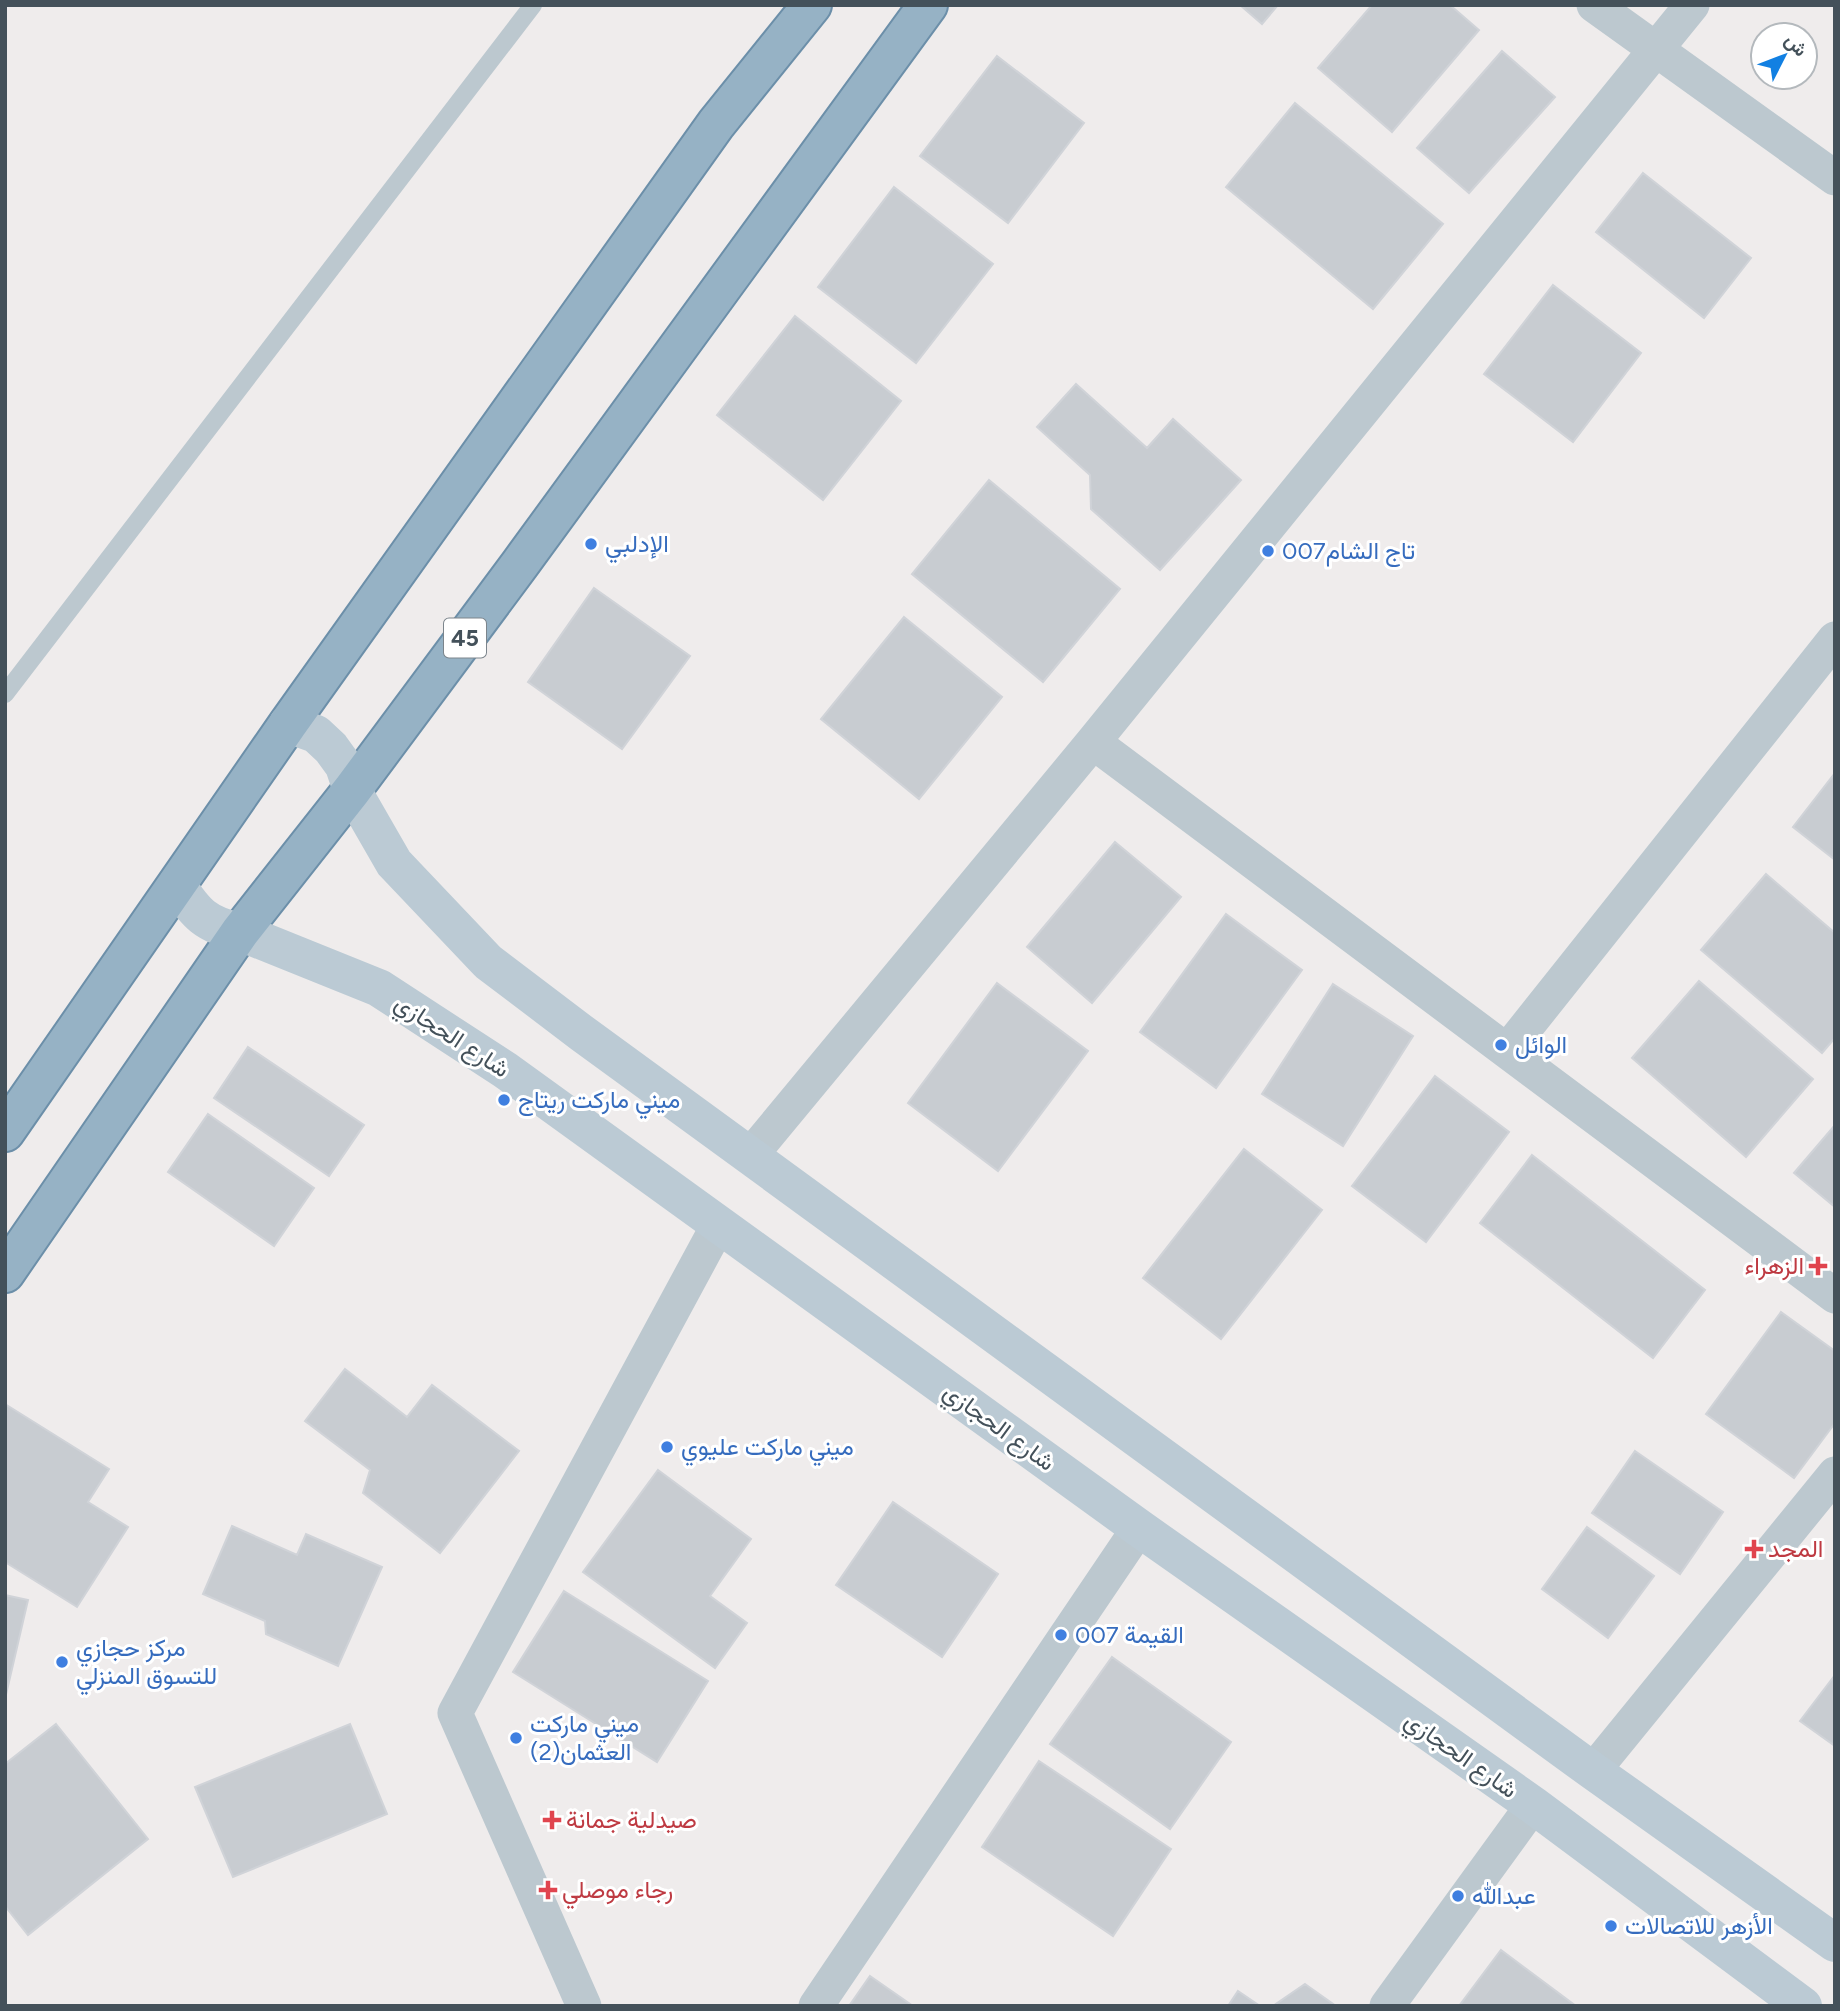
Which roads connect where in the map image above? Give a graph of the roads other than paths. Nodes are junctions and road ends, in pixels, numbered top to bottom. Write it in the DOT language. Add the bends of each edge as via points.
graph roads {
  1 [pos="533,5"];
  2 [pos="812,5"];
  3 [pos="928,5"];
  4 [pos="1594,5"];
  5 [pos="1692,5"];
  6 [pos="1657,50"];
  7 [pos="1835,178"];
  8 [pos="1835,639"];
  9 [pos="5,694"];
  10 [pos="288,724"];
  11 [pos="1093,742"];
  12 [pos="352,790"];
  13 [pos="177,885"];
  14 [pos="240,932"];
  15 [pos="1507,1051"];
  16 [pos="5,1132"];
  17 [pos="750,1156"];
  18 [pos="719,1224"];
  19 [pos="5,1273"];
  20 [pos="1835,1296"];
  21 [pos="1835,1474"];
  22 [pos="1139,1528"];
  23 [pos="1593,1771"];
  24 [pos="1532,1805"];
  25 [pos="1835,1943"];
  26 [pos="584,2006"];
  27 [pos="816,2006"];
  28 [pos="1387,2006"];
  29 [pos="1803,2006"];
  1 -- 9 [label="lane"];
  2 -- 10 [label="highway" via="716,124"];
  3 -- 12 [label="highway, 45"];
  4 -- 6 [label="street"];
  5 -- 6 [label="street"];
  6 -- 7 [label="street"];
  6 -- 11 [label="street"];
  8 -- 15 [label="street"];
  10 -- 12 [label="main road" via="316,734 331,748 344,766"];
  10 -- 13 [label="highway"];
  11 -- 15 [label="street"];
  11 -- 17 [label="street"];
  12 -- 14 [label="highway, 45"];
  12 -- 17 [label="main road" via="394,863 488,962"];
  13 -- 14 [label="main road, شارع الحجازي" via="191,906 219,928"];
  13 -- 16 [label="highway"];
  14 -- 18 [label="main road, شارع الحجازي" via="379,988 505,1070"];
  14 -- 19 [label="highway, 45"];
  15 -- 20 [label="street"];
  17 -- 23 [label="main road"];
  18 -- 22 [label="main road, شارع الحجازي"];
  18 -- 26 [label="street" via="455,1713"];
  21 -- 23 [label="street"];
  22 -- 24 [label="main road, شارع الحجازي"];
  22 -- 27 [label="street"];
  23 -- 25 [label="main road"];
  24 -- 28 [label="street"];
  24 -- 29 [label="main road, شارع الحجازي"];
}
